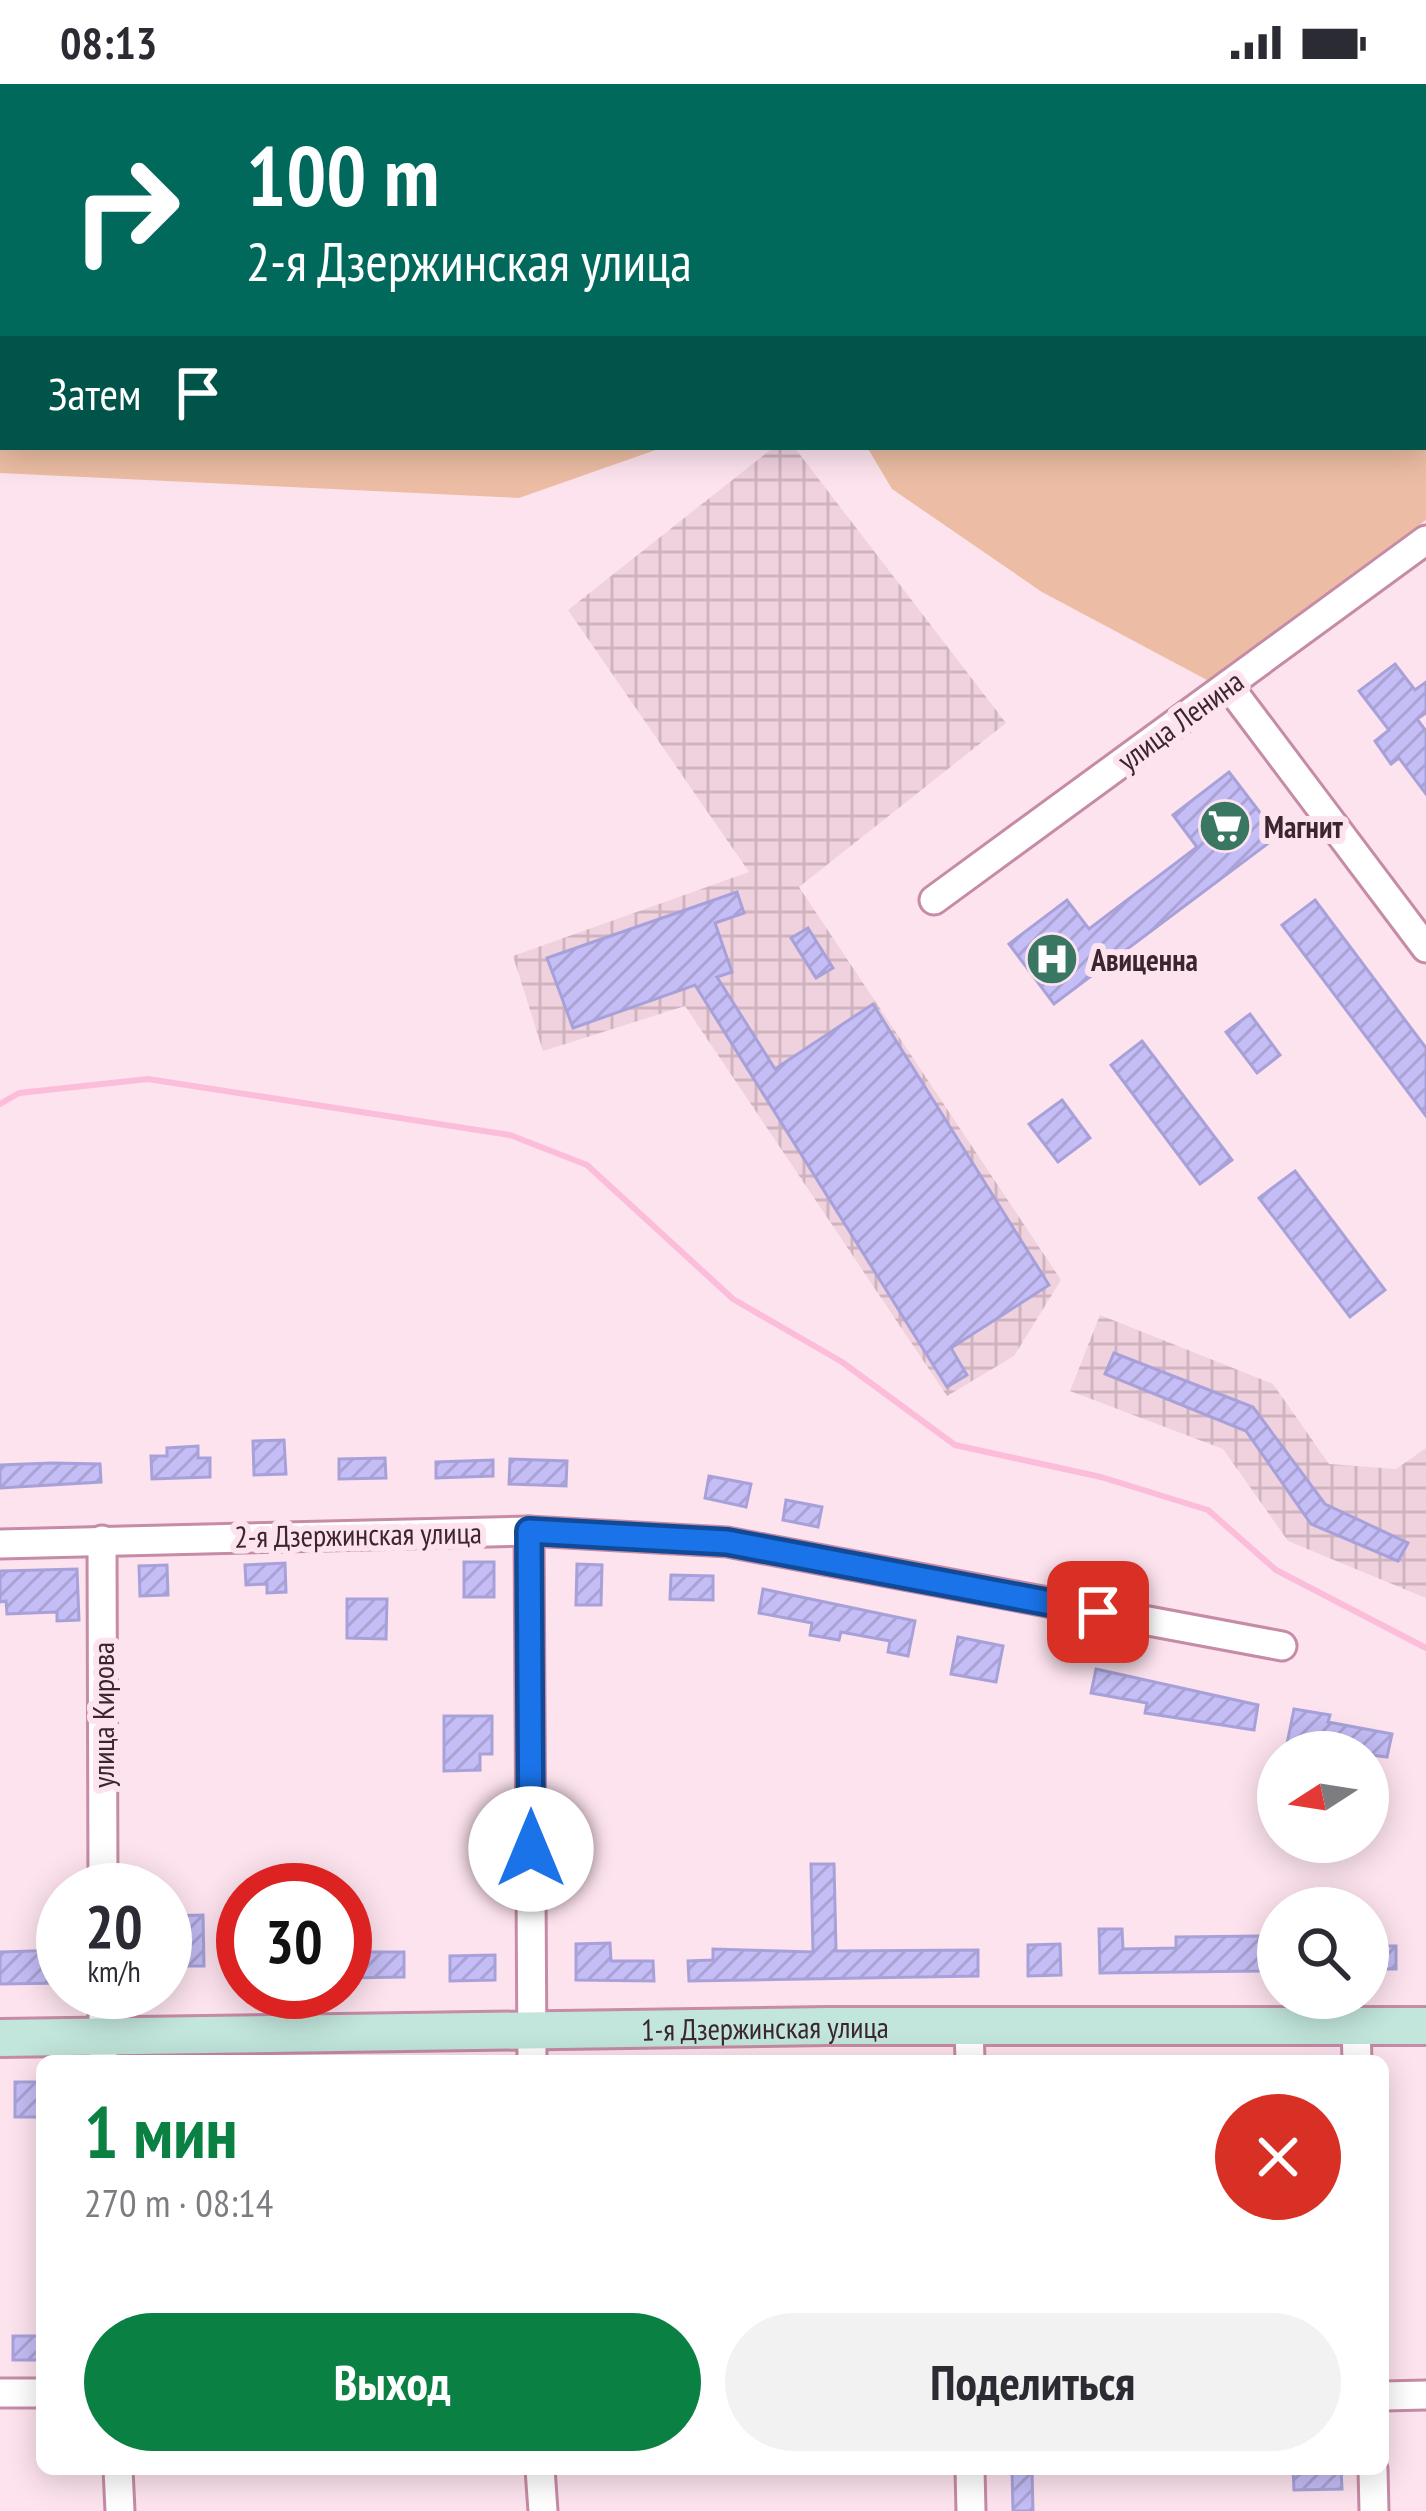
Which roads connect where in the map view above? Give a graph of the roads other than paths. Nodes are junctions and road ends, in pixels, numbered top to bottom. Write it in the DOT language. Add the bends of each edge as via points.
graph roads {
  1 [pos="1426,540"];
  2 [pos="1228,686"];
  3 [pos="934,900"];
  4 [pos="1426,948"];
  5 [pos="529,1531"];
  6 [pos="102,1540"];
  7 [pos="0,1544"];
  8 [pos="1282,1646"];
  9 [pos="103,1863"];
  10 [pos="1426,2026"];
  11 [pos="0,2038"];
  12 [pos="969,2043"];
  13 [pos="1356,2044"];
  14 [pos="532,2046"];
  15 [pos="103,2049"];
  16 [pos="36,2392"];
  17 [pos="0,2393"];
  18 [pos="1389,2396"];
  19 [pos="1426,2396"];
  20 [pos="118,2475"];
  21 [pos="540,2475"];
  22 [pos="970,2475"];
  23 [pos="1373,2475"];
  24 [pos="120,2511"];
  25 [pos="543,2511"];
  26 [pos="971,2511"];
  27 [pos="1374,2511"];
  1 -- 2 [label="street, улица Ленина"];
  2 -- 3 [label="street, улица Ленина"];
  2 -- 4 [label="street"];
  5 -- 6 [label="street, 2-я Дзержинская улица"];
  5 -- 8 [label="street, 2-я Дзержинская улица" via="727,1542"];
  5 -- 14 [label="street"];
  6 -- 7 [label="street, 2-я Дзержинская улица"];
  6 -- 9 [label="street, улица Кирова"];
  10 -- 13 [label="street, 1-я Дзержинская улица"];
  11 -- 15 [label="street, 1-я Дзержинская улица"];
  12 -- 13 [label="street, 1-я Дзержинская улица"];
  12 -- 14 [label="street, 1-я Дзержинская улица"];
  14 -- 15 [label="street, 1-я Дзержинская улица"];
  16 -- 17 [label="street"];
  18 -- 19 [label="street"];
  20 -- 24 [label="street"];
  21 -- 25 [label="street"];
  22 -- 26 [label="street"];
  23 -- 27 [label="street"];
}
